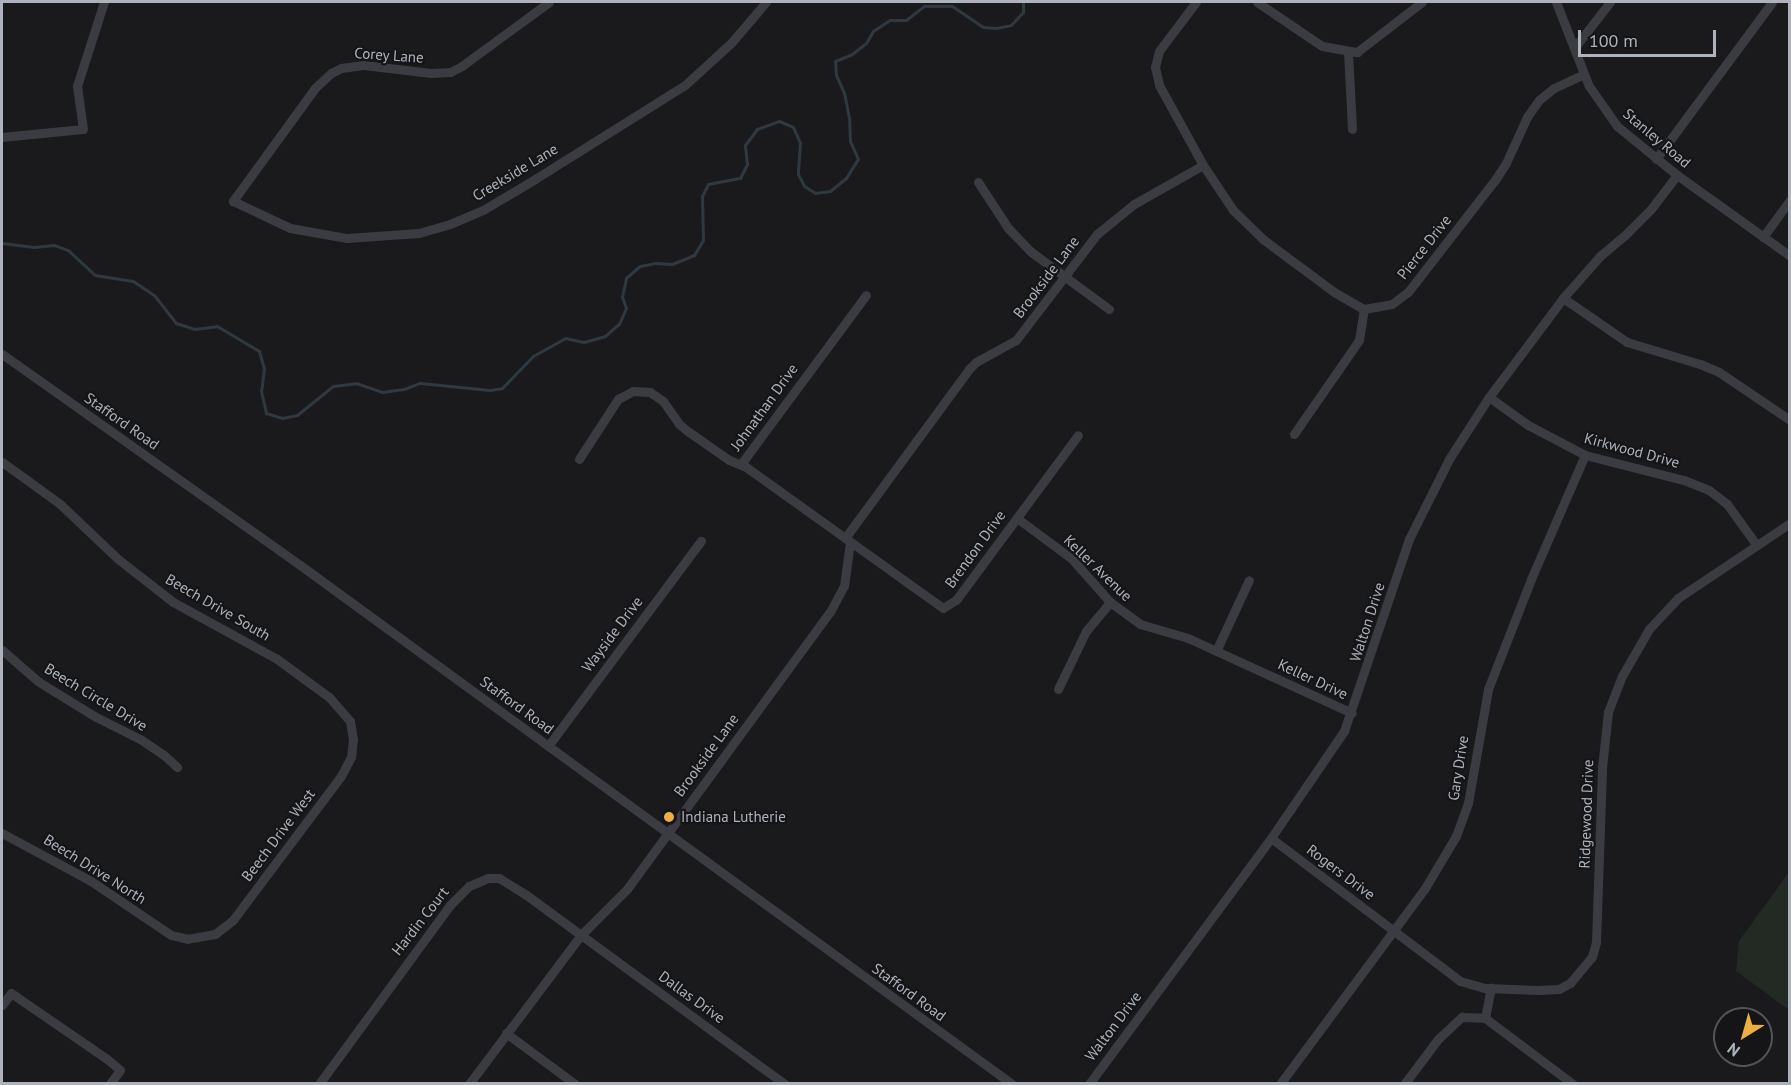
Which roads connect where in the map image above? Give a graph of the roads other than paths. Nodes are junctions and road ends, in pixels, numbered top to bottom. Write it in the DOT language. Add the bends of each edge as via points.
graph roads {
  1 [pos="105,2"];
  2 [pos="549,2"];
  3 [pos="766,2"];
  4 [pos="1196,2"];
  5 [pos="1257,2"];
  6 [pos="1422,2"];
  7 [pos="1556,2"];
  8 [pos="1610,2"];
  9 [pos="1772,2"];
  10 [pos="1575,47"];
  11 [pos="1348,52"];
  12 [pos="1584,74"];
  13 [pos="1352,129"];
  14 [pos="2,137"];
  15 [pos="1656,159"];
  16 [pos="1203,165"];
  17 [pos="1677,175"];
  18 [pos="978,182"];
  19 [pos="1790,200"];
  20 [pos="233,201"];
  21 [pos="1763,237"];
  22 [pos="1790,256"];
  23 [pos="1064,278"];
  24 [pos="866,295"];
  25 [pos="1563,298"];
  26 [pos="1109,309"];
  27 [pos="1364,309"];
  28 [pos="2,354"];
  29 [pos="1489,397"];
  30 [pos="1790,420"];
  31 [pos="1294,434"];
  32 [pos="1078,435"];
  33 [pos="1585,455"];
  34 [pos="579,459"];
  35 [pos="2,462"];
  36 [pos="741,464"];
  37 [pos="1017,518"];
  38 [pos="1790,523"];
  39 [pos="847,540"];
  40 [pos="701,541"];
  41 [pos="1755,543"];
  42 [pos="1250,580"];
  43 [pos="1110,602"];
  44 [pos="2,650"];
  45 [pos="1216,651"];
  46 [pos="1262,672"];
  47 [pos="1058,689"];
  48 [pos="339,705"];
  49 [pos="1352,713"];
  50 [pos="548,746"];
  51 [pos="177,767"];
  52 [pos="2,833"];
  53 [pos="667,833"];
  54 [pos="1270,838"];
  55 [pos="1394,930"];
  56 [pos="171,935"];
  57 [pos="581,935"];
  58 [pos="1491,988"];
  59 [pos="2,1005"];
  60 [pos="1485,1018"];
  61 [pos="506,1033"];
  62 [pos="110,1083"];
  63 [pos="319,1083"];
  64 [pos="469,1083"];
  65 [pos="575,1083"];
  66 [pos="785,1083"];
  67 [pos="1012,1083"];
  68 [pos="1089,1083"];
  69 [pos="1280,1083"];
  70 [pos="1405,1083"];
  71 [pos="1573,1083"];
  1 -- 14 [label="street" via="77,86 82,129"];
  2 -- 20 [label="street, Corey Lane" via="450,72 431,74 363,65 331,73 315,88"];
  3 -- 20 [label="street, Creekside Lane" via="730,43 685,84 483,210 450,224 396,236 347,238 290,228"];
  4 -- 16 [label="street" via="1159,51 1155,67 1159,85"];
  5 -- 11 [label="street" via="1322,46"];
  6 -- 11 [label="street" via="1373,42 1357,52"];
  7 -- 10 [label="street, Stanley Road"];
  8 -- 10 [label="street"];
  9 -- 15 [label="street"];
  10 -- 12 [label="street, Stanley Road"];
  11 -- 13 [label="street"];
  12 -- 15 [label="street, Stanley Road" via="1608,115"];
  12 -- 27 [label="street, Pierce Drive" via="1539,100 1495,180 1408,292 1392,304"];
  15 -- 17 [label="street, Stanley Road"];
  16 -- 23 [label="street, Brookside Lane" via="1121,214 1097,234"];
  16 -- 27 [label="street" via="1233,210 1252,230 1309,274"];
  17 -- 21 [label="street, Stanley Road"];
  17 -- 25 [label="street, Walton Drive" via="1651,209 1600,256"];
  18 -- 23 [label="street" via="1018,239"];
  19 -- 21 [label="street"];
  21 -- 22 [label="street, Stanley Road"];
  23 -- 26 [label="street"];
  23 -- 39 [label="street, Brookside Lane" via="1016,340 970,368"];
  24 -- 36 [label="street, Johnathan Drive"];
  25 -- 29 [label="street, Walton Drive"];
  25 -- 30 [label="street" via="1627,342 1719,372"];
  27 -- 31 [label="street" via="1359,340"];
  28 -- 50 [label="street, Stafford Road"];
  29 -- 33 [label="street, Kirkwood Drive" via="1528,425"];
  29 -- 49 [label="street, Walton Drive" via="1431,490 1409,538"];
  32 -- 37 [label="street, Brendon Drive"];
  33 -- 41 [label="street, Kirkwood Drive" via="1699,485 1727,504"];
  33 -- 55 [label="street, Gary Drive" via="1488,688 1462,821 1444,856"];
  34 -- 36 [label="street" via="618,399 642,391 663,401 689,432"];
  35 -- 48 [label="street, Beech Drive South" via="60,504 118,559 173,602 277,659"];
  36 -- 39 [label="street, Johnathan Drive"];
  37 -- 39 [label="street, Brendon Drive" via="948,607 936,604"];
  37 -- 43 [label="street, Keller Avenue" via="1072,559"];
  38 -- 41 [label="street, Ridgewood Drive"];
  39 -- 53 [label="street, Brookside Lane" via="844,586 837,601"];
  40 -- 50 [label="street, Wayside Drive"];
  41 -- 58 [label="street, Ridgewood Drive" via="1685,592 1657,618 1615,691 1608,712 1602,768 1597,920 1592,957 1579,976 1559,989"];
  42 -- 45 [label="street"];
  43 -- 45 [label="street, Keller Avenue" via="1140,624"];
  43 -- 47 [label="street" via="1086,631"];
  44 -- 51 [label="street, Beech Circle Drive" via="49,688 156,749"];
  45 -- 46 [label="street, Keller Avenue"];
  46 -- 49 [label="street, Keller Drive"];
  48 -- 56 [label="street, Beech Drive West" via="350,721 354,739 351,757 341,776 228,925 215,934 198,938"];
  49 -- 54 [label="street, Walton Drive" via="1332,751"];
  50 -- 53 [label="street, Stafford Road"];
  52 -- 56 [label="street, Beech Drive North" via="91,881"];
  53 -- 57 [label="street, Brookside Lane" via="627,889"];
  53 -- 67 [label="street, Stafford Road"];
  54 -- 55 [label="street, Rogers Drive"];
  54 -- 68 [label="street, Walton Drive"];
  55 -- 58 [label="street, Ridgewood Drive" via="1460,981"];
  55 -- 69 [label="street, Gary Drive"];
  57 -- 61 [label="street, Brookside Lane"];
  57 -- 63 [label="street, Hardin Court" via="499,878 469,886 450,905"];
  57 -- 66 [label="street, Dallas Drive"];
  58 -- 60 [label="street"];
  59 -- 62 [label="street" via="10,993 120,1070"];
  60 -- 70 [label="street" via="1462,1017 1438,1039"];
  60 -- 71 [label="street"];
  61 -- 64 [label="street, Brookside Lane"];
  61 -- 65 [label="street"];
}
